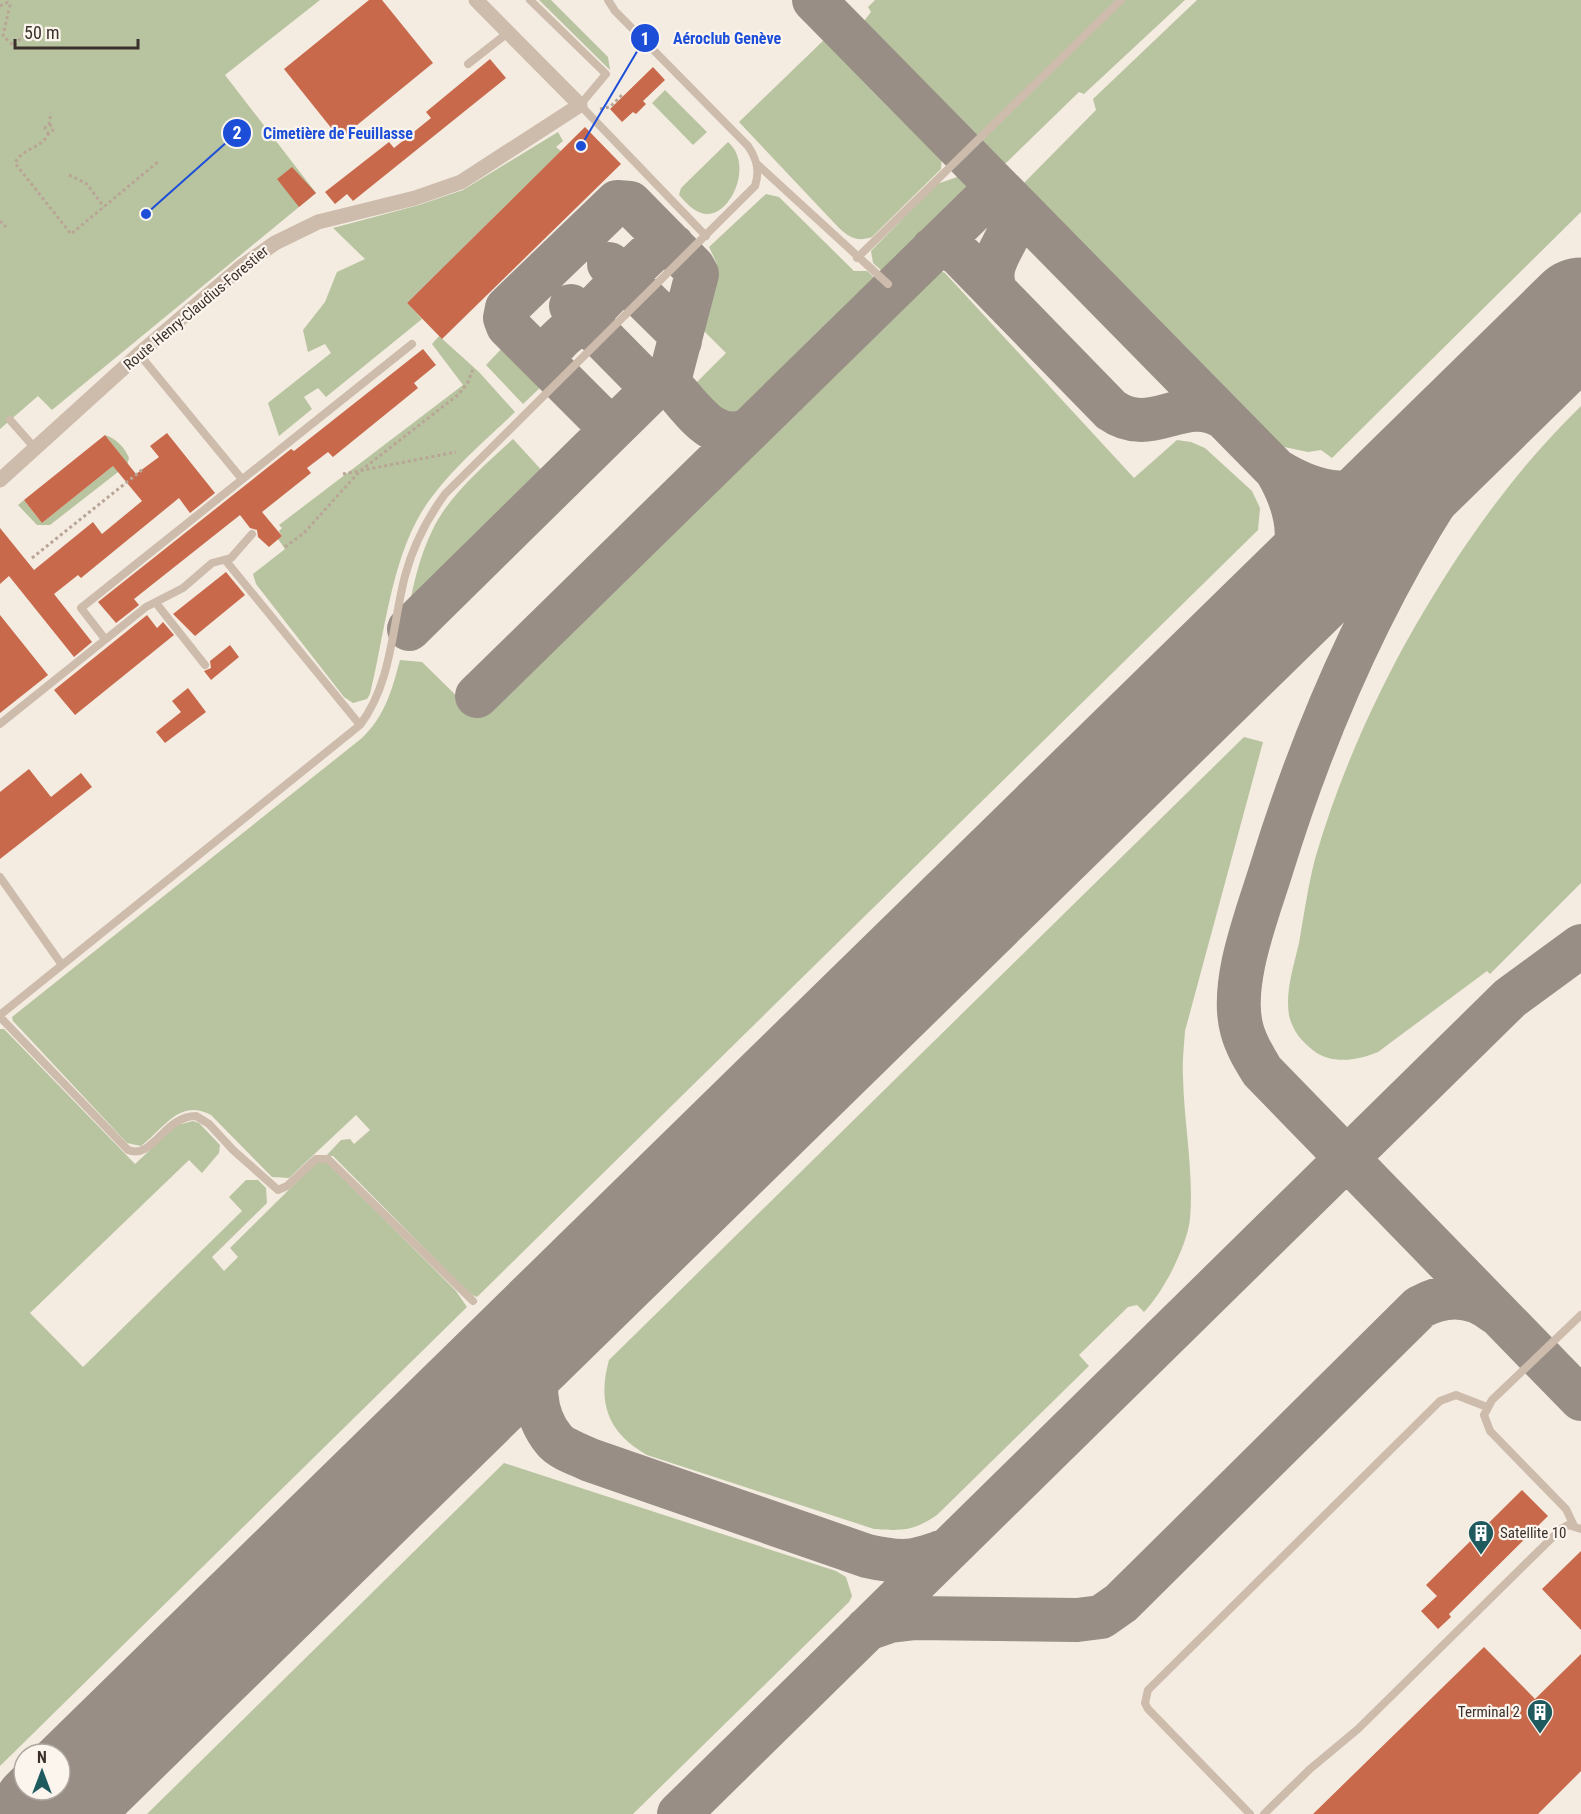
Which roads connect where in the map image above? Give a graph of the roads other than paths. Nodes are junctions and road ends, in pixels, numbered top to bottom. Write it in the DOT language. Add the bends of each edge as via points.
graph roads {
  1 [pos="476,0"];
  2 [pos="530,0"];
  3 [pos="608,0"];
  4 [pos="1120,0"];
  5 [pos="509,32"];
  6 [pos="468,64"];
  7 [pos="580,105"];
  8 [pos="757,164"];
  9 [pos="706,236"];
  10 [pos="857,258"];
  11 [pos="888,284"];
  12 [pos="412,344"];
  13 [pos="139,354"];
  14 [pos="10,420"];
  15 [pos="34,447"];
  16 [pos="241,478"];
  17 [pos="0,480"];
  18 [pos="252,534"];
  19 [pos="226,561"];
  20 [pos="156,603"];
  21 [pos="105,639"];
  22 [pos="205,664"];
  23 [pos="0,724"];
  24 [pos="360,725"];
  25 [pos="0,877"];
  26 [pos="62,965"];
  27 [pos="0,1016"];
  28 [pos="473,1301"];
  29 [pos="1581,1315"];
  30 [pos="1487,1407"];
  31 [pos="1578,1527"];
  32 [pos="1250,1814"];
  33 [pos="1264,1814"];
  1 -- 5 [label="street"];
  2 -- 7 [label="lane" via="606,74"];
  3 -- 8 [label="lane" via="748,146"];
  4 -- 10 [label="lane"];
  5 -- 6 [label="lane"];
  5 -- 7 [label="street"];
  7 -- 9 [label="lane"];
  7 -- 13 [label="street, Route Henry-Claudius-Forestier" via="461,182 415,198 318,222 289,235 248,262"];
  8 -- 9 [label="lane" via="755,186"];
  8 -- 10 [label="lane"];
  9 -- 24 [label="lane" via="471,465 434,509 410,560 381,690"];
  10 -- 11 [label="lane"];
  12 -- 16 [label="lane"];
  13 -- 15 [label="street, Route Henry-Claudius-Forestier"];
  13 -- 16 [label="lane"];
  14 -- 15 [label="lane"];
  15 -- 17 [label="street, Route Henry-Claudius-Forestier"];
  16 -- 21 [label="lane" via="81,608"];
  18 -- 19 [label="lane"];
  19 -- 20 [label="lane" via="212,563 183,588"];
  19 -- 24 [label="lane"];
  20 -- 21 [label="lane"];
  20 -- 22 [label="lane"];
  21 -- 23 [label="lane"];
  24 -- 26 [label="lane"];
  25 -- 26 [label="lane"];
  26 -- 27 [label="lane"];
  27 -- 28 [label="lane" via="128,1150 144,1151 174,1122 196,1116 278,1190 316,1159 328,1159"];
  29 -- 30 [label="lane"];
  30 -- 31 [label="lane" via="1485,1422 1490,1431 1566,1509"];
  30 -- 32 [label="lane" via="1456,1395 1440,1401 1148,1690 1148,1709"];
  31 -- 33 [label="lane" via="1561,1529 1358,1729"];
}
